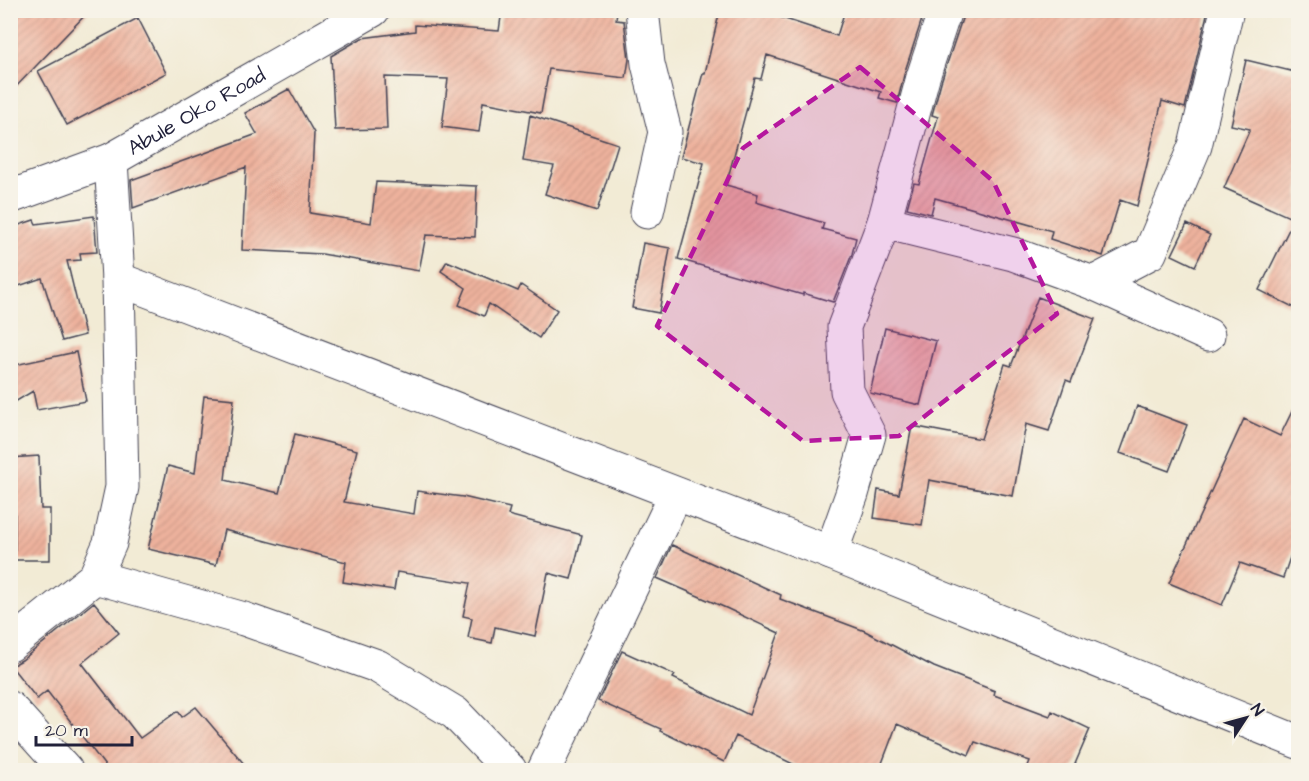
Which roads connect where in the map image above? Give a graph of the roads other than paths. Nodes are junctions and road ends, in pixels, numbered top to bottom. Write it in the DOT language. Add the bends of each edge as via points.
graph roads {
  1 [pos="374,10"];
  2 [pos="642,10"];
  3 [pos="945,10"];
  4 [pos="1227,10"];
  5 [pos="111,160"];
  6 [pos="10,197"];
  7 [pos="647,212"];
  8 [pos="884,222"];
  9 [pos="118,279"];
  10 [pos="1093,283"];
  11 [pos="1208,335"];
  12 [pos="676,494"];
  13 [pos="831,553"];
  14 [pos="95,577"];
  15 [pos="10,645"];
  16 [pos="10,708"];
  17 [pos="1299,742"];
  18 [pos="66,771"];
  19 [pos="510,771"];
  20 [pos="544,771"];
  1 -- 5 [label="street, Abule Oko Road"];
  2 -- 7 [label="street" via="648,64 665,132"];
  3 -- 8 [label="street"];
  4 -- 10 [label="street" via="1195,146 1150,253"];
  5 -- 6 [label="street, Abule Oko Road"];
  5 -- 9 [label="street"];
  8 -- 10 [label="street" via="1013,254"];
  8 -- 13 [label="street" via="844,327 848,391 869,435"];
  9 -- 12 [label="street"];
  9 -- 14 [label="street" via="122,487 110,543"];
  10 -- 11 [label="street"];
  12 -- 13 [label="street"];
  12 -- 20 [label="street"];
  13 -- 17 [label="street"];
  14 -- 15 [label="street"];
  14 -- 19 [label="street" via="244,619 377,666 455,713"];
  16 -- 18 [label="street"];
}
